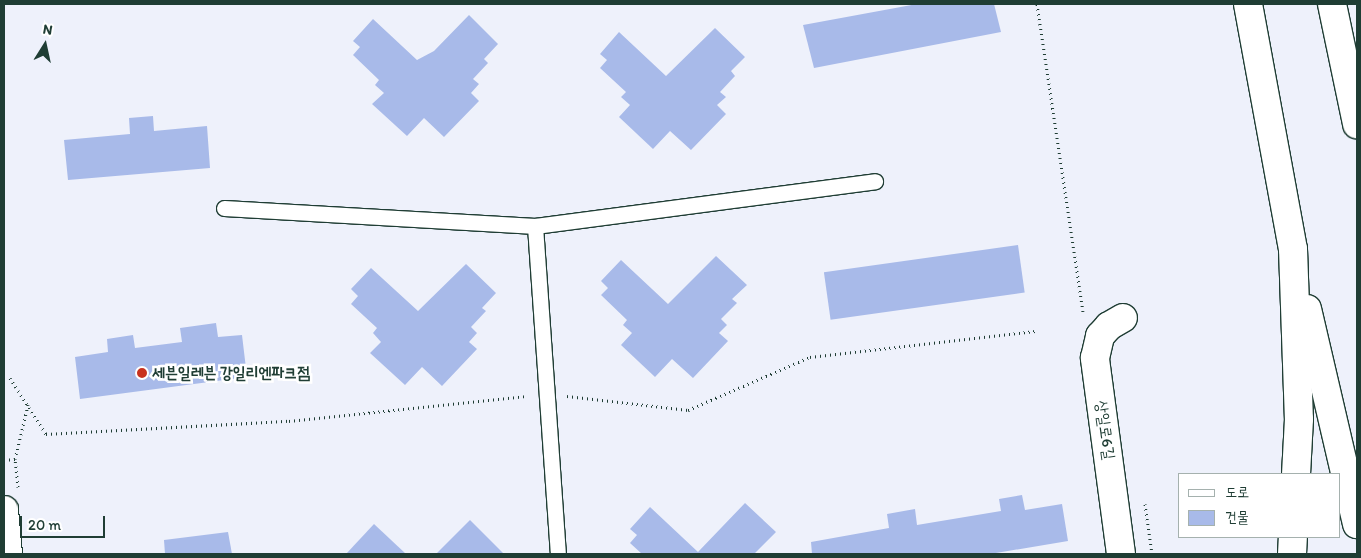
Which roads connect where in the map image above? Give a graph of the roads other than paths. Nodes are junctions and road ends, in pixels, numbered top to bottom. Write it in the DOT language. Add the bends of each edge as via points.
graph roads {
  1 [pos="1248,4"];
  2 [pos="1332,4"];
  3 [pos="1357,124"];
  4 [pos="875,181"];
  5 [pos="224,208"];
  6 [pos="535,226"];
  7 [pos="1293,249"];
  8 [pos="1112,325"];
  9 [pos="1296,473"];
  10 [pos="12,504"];
  11 [pos="1357,524"];
  12 [pos="1293,538"];
  13 [pos="8,554"];
  14 [pos="558,554"];
  15 [pos="1121,554"];
  16 [pos="1292,554"];
  1 -- 7 [label="main road"];
  2 -- 3 [label="main road"];
  4 -- 6 [label="lane"];
  5 -- 6 [label="lane"];
  6 -- 14 [label="lane"];
  7 -- 9 [label="main road" via="1298,419"];
  7 -- 11 [label="main road"];
  8 -- 15 [label="main road, 상일로6길" via="1095,358"];
  10 -- 13 [label="main road"];
  12 -- 16 [label="main road"];
}
